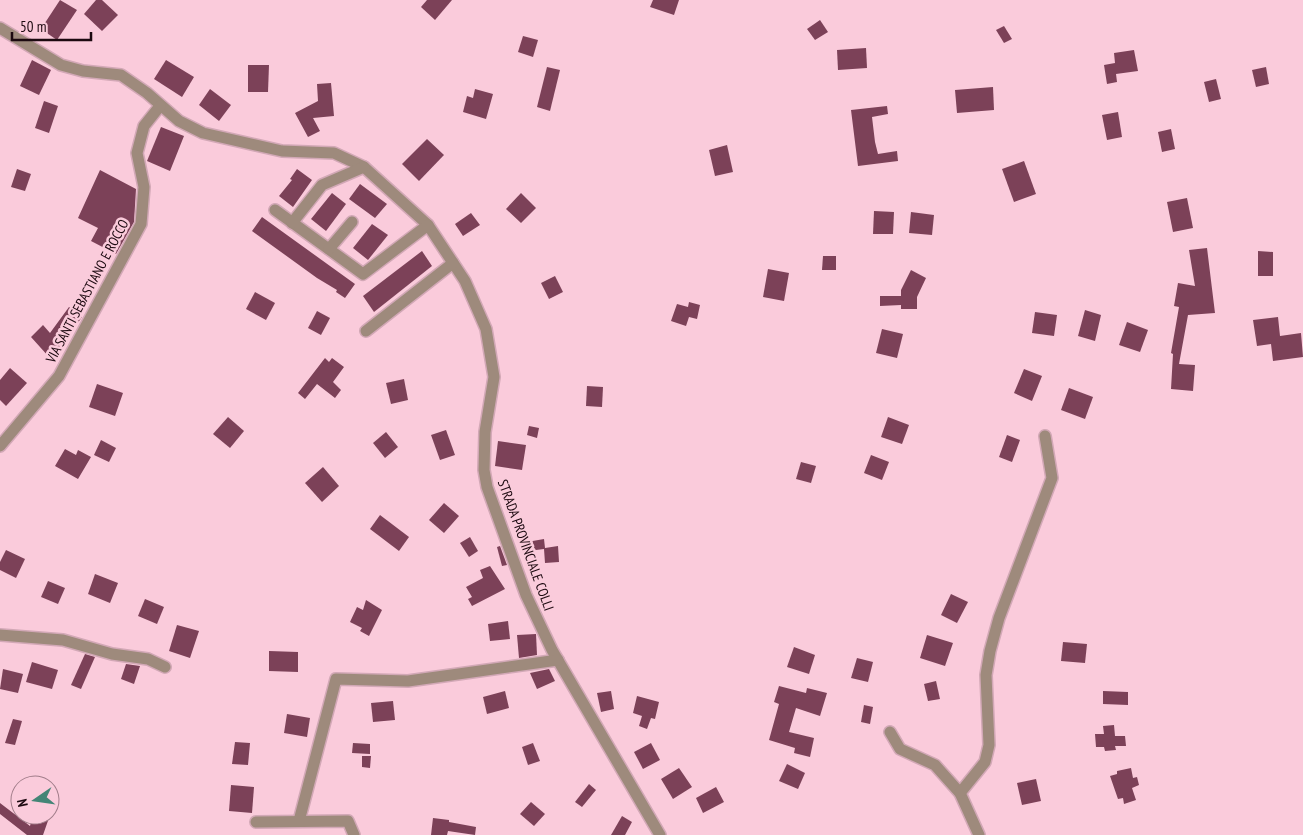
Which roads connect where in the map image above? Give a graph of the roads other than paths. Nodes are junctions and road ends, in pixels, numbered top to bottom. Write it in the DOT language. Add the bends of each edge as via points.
graph roads {
  1 [pos="0,28"];
  2 [pos="160,106"];
  3 [pos="364,167"];
  4 [pos="275,210"];
  5 [pos="352,222"];
  6 [pos="292,223"];
  7 [pos="428,225"];
  8 [pos="329,249"];
  9 [pos="453,264"];
  10 [pos="366,331"];
  11 [pos="1045,436"];
  12 [pos="0,446"];
  13 [pos="0,635"];
  14 [pos="558,660"];
  15 [pos="165,667"];
  16 [pos="890,732"];
  17 [pos="960,793"];
  18 [pos="299,821"];
  19 [pos="256,822"];
  20 [pos="354,835"];
  21 [pos="660,835"];
  22 [pos="979,835"];
  1 -- 2 [label="street, STRADA PROVINCIALE COLLI" via="62,66 121,75"];
  2 -- 3 [label="street, STRADA PROVINCIALE COLLI" via="179,121 203,133 282,151 334,153"];
  2 -- 12 [label="street, VIA SANTI SEBASTIANO E ROCCO" via="144,126 137,153 144,187 141,224 59,376"];
  3 -- 6 [label="street" via="322,185"];
  3 -- 7 [label="street, STRADA PROVINCIALE COLLI"];
  4 -- 6 [label="street"];
  5 -- 8 [label="street"];
  6 -- 8 [label="street"];
  7 -- 8 [label="street" via="362,274"];
  7 -- 9 [label="street, STRADA PROVINCIALE COLLI"];
  9 -- 10 [label="street"];
  9 -- 14 [label="street, STRADA PROVINCIALE COLLI" via="465,281 486,329 494,376 485,432 487,487 526,594"];
  11 -- 17 [label="street" via="1052,478 999,618 988,667 989,745 985,762"];
  13 -- 15 [label="street" via="64,640 112,654 148,659"];
  14 -- 18 [label="street" via="408,681 336,680"];
  14 -- 21 [label="street, STRADA PROVINCIALE COLLI"];
  16 -- 17 [label="street" via="900,750 934,765"];
  17 -- 22 [label="street"];
  18 -- 19 [label="street"];
  18 -- 20 [label="street" via="348,821"];
}
